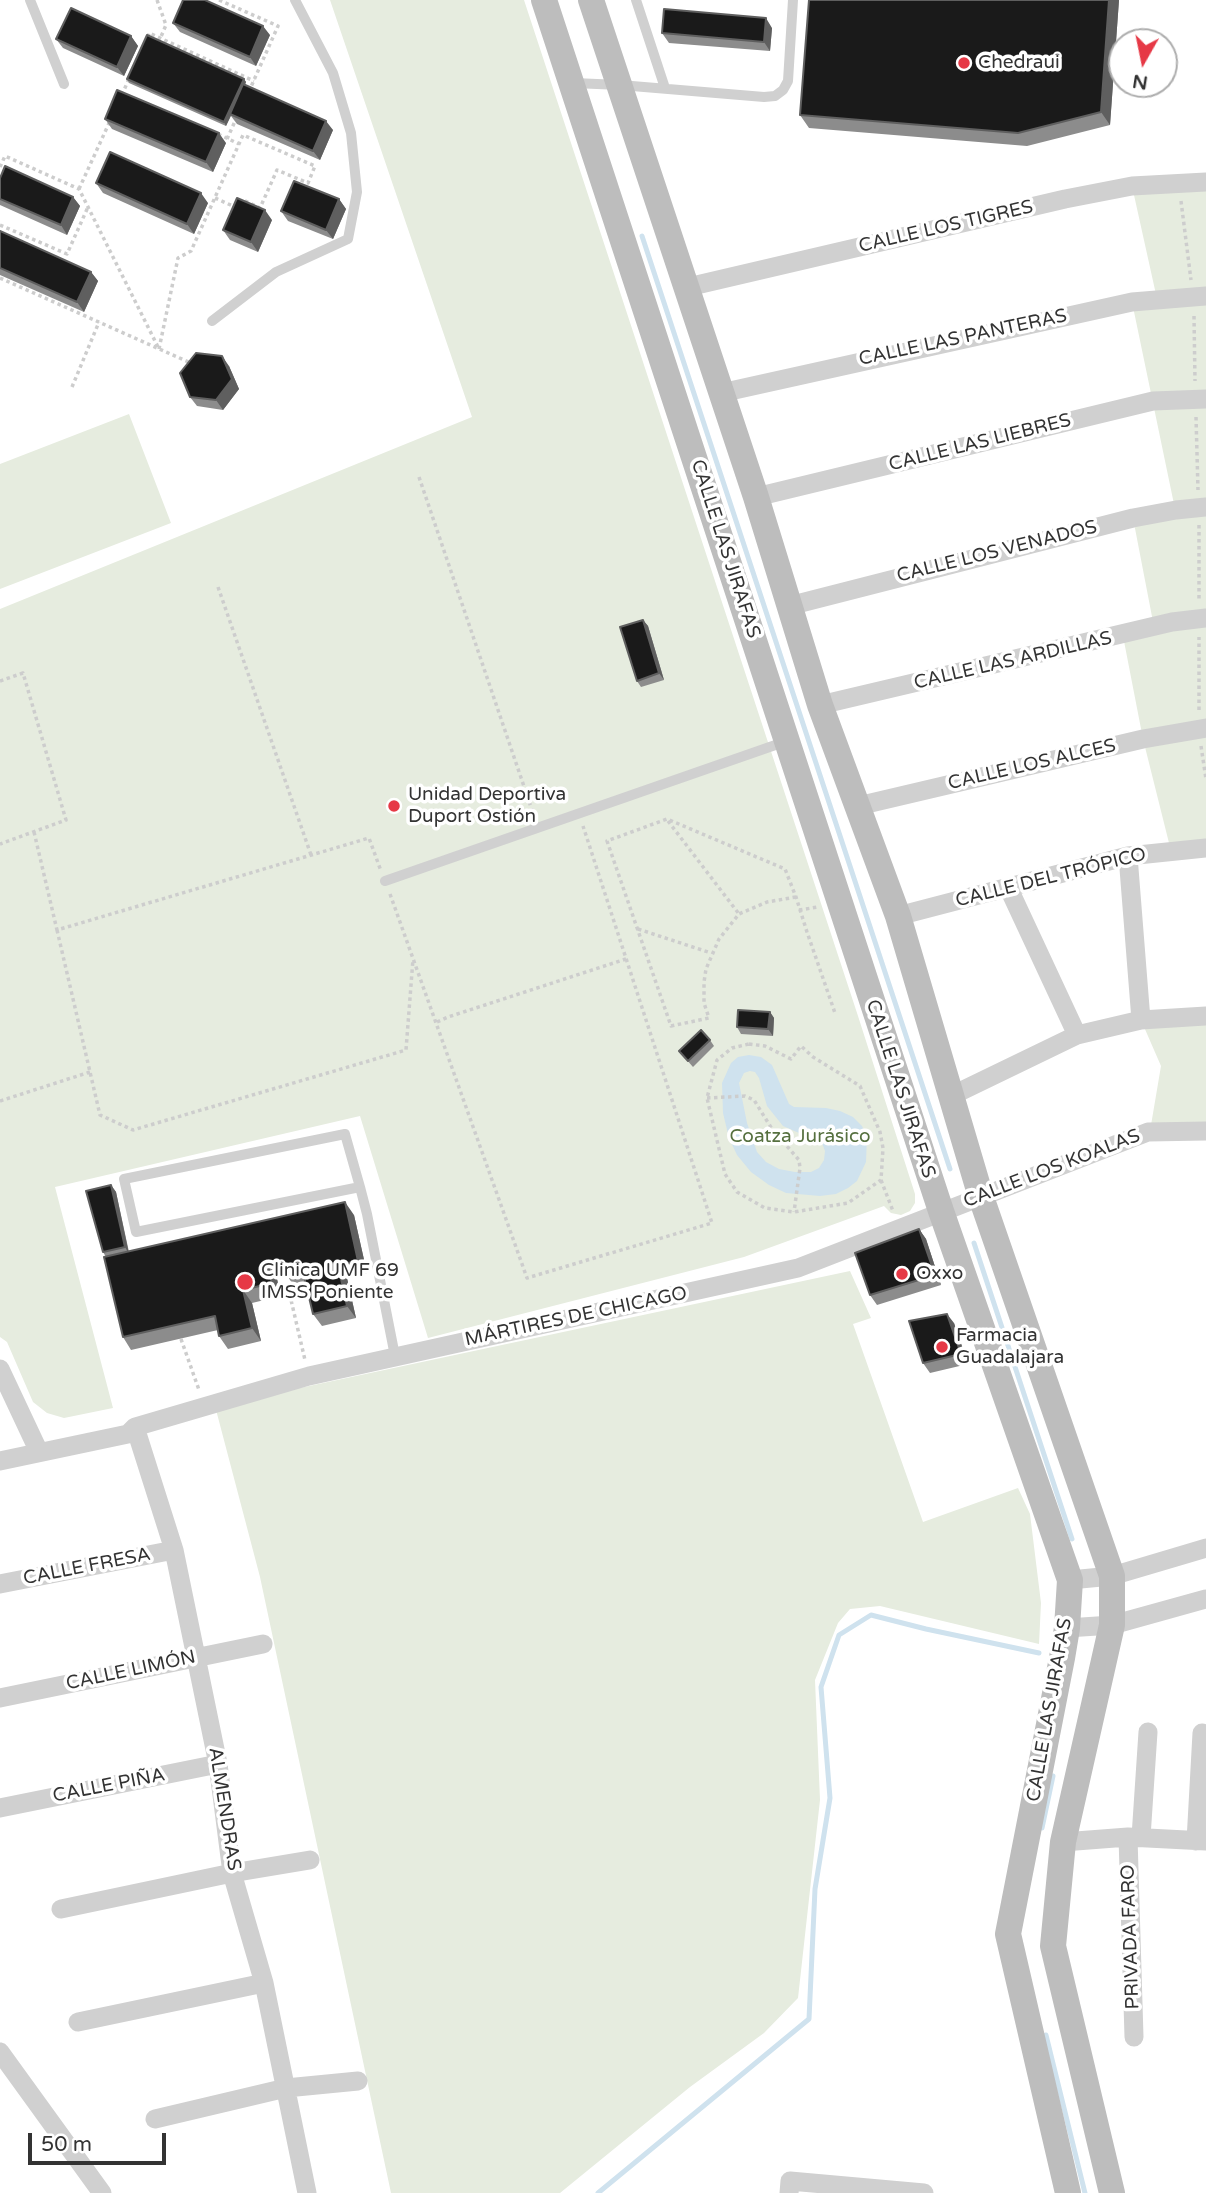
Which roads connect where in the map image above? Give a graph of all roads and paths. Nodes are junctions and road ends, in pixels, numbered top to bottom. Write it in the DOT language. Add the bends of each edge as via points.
graph roads {
  1 [pos="30,0"];
  2 [pos="157,0"];
  3 [pos="219,0"];
  4 [pos="295,0"];
  5 [pos="544,0"];
  6 [pos="590,0"];
  7 [pos="636,0"];
  8 [pos="793,0"];
  9 [pos="160,39"];
  10 [pos="144,45"];
  11 [pos="133,69"];
  12 [pos="254,81"];
  13 [pos="573,83"];
  14 [pos="64,84"];
  15 [pos="620,85"];
  16 [pos="665,88"];
  17 [pos="248,92"];
  18 [pos="123,93"];
  19 [pos="134,98"];
  20 [pos="118,104"];
  21 [pos="113,115"];
  22 [pos="238,116"];
  23 [pos="216,134"];
  24 [pos="228,139"];
  25 [pos="239,144"];
  26 [pos="0,167"];
  27 [pos="1178,181"];
  28 [pos="1206,182"];
  29 [pos="79,189"];
  30 [pos="215,198"];
  31 [pos="657,200"];
  32 [pos="88,207"];
  33 [pos="616,214"];
  34 [pos="0,225"];
  35 [pos="0,278"];
  36 [pos="688,288"];
  37 [pos="1200,296"];
  38 [pos="212,321"];
  39 [pos="99,322"];
  40 [pos="159,349"];
  41 [pos="193,364"];
  42 [pos="72,387"];
  43 [pos="722,393"];
  44 [pos="1201,399"];
  45 [pos="419,477"];
  46 [pos="756,498"];
  47 [pos="1202,507"];
  48 [pos="218,587"];
  49 [pos="789,606"];
  50 [pos="1203,618"];
  51 [pos="0,681"];
  52 [pos="820,705"];
  53 [pos="1202,729"];
  54 [pos="787,741"];
  55 [pos="1206,779"];
  56 [pos="858,806"];
  57 [pos="579,814"];
  58 [pos="667,819"];
  59 [pos="538,828"];
  60 [pos="34,832"];
  61 [pos="0,844"];
  62 [pos="1206,848"];
  63 [pos="311,855"];
  64 [pos="1128,856"];
  65 [pos="385,881"];
  66 [pos="1009,889"];
  67 [pos="796,897"];
  68 [pos="739,914"];
  69 [pos="898,916"];
  70 [pos="638,929"];
  71 [pos="57,930"];
  72 [pos="711,953"];
  73 [pos="413,957"];
  74 [pos="626,959"];
  75 [pos="835,1013"];
  76 [pos="1206,1016"];
  77 [pos="1141,1020"];
  78 [pos="437,1023"];
  79 [pos="1077,1035"];
  80 [pos="90,1072"];
  81 [pos="953,1094"];
  82 [pos="706,1098"];
  83 [pos="0,1101"];
  84 [pos="1206,1131"];
  85 [pos="881,1180"];
  86 [pos="360,1186"];
  87 [pos="981,1197"];
  88 [pos="941,1211"];
  89 [pos="794,1212"];
  90 [pos="900,1227"];
  91 [pos="288,1287"];
  92 [pos="181,1339"];
  93 [pos="395,1356"];
  94 [pos="0,1369"];
  95 [pos="309,1376"];
  96 [pos="205,1407"];
  97 [pos="135,1427"];
  98 [pos="37,1446"];
  99 [pos="0,1447"];
  100 [pos="0,1461"];
  101 [pos="1206,1548"];
  102 [pos="174,1550"];
  103 [pos="1112,1576"];
  104 [pos="1070,1580"];
  105 [pos="0,1584"];
  106 [pos="1206,1599"];
  107 [pos="1112,1625"];
  108 [pos="1067,1628"];
  109 [pos="263,1644"];
  110 [pos="196,1658"];
  111 [pos="0,1698"];
  112 [pos="1148,1732"];
  113 [pos="1202,1733"];
  114 [pos="218,1764"];
  115 [pos="0,1808"];
  116 [pos="1135,1837"];
  117 [pos="1201,1841"];
  118 [pos="1063,1842"];
  119 [pos="310,1860"];
  120 [pos="232,1873"];
  121 [pos="61,1909"];
  122 [pos="264,1983"];
  123 [pos="78,2022"];
  124 [pos="1134,2037"];
  125 [pos="0,2052"];
  126 [pos="358,2081"];
  127 [pos="286,2088"];
  128 [pos="155,2119"];
  129 [pos="102,2193"];
  130 [pos="307,2193"];
  131 [pos="789,2193"];
  132 [pos="924,2193"];
  133 [pos="1068,2193"];
  134 [pos="1112,2193"];
  1 -- 14 [label="lane"];
  2 -- 9 [label="path" via="166,25"];
  3 -- 12 [label="path" via="278,26"];
  4 -- 38 [label="lane" via="333,73 351,133 357,192 348,239 276,272"];
  5 -- 13 [label="main road, CALLE LAS JIRAFAS"];
  6 -- 15 [label="main road, CALLE LAS JIRAFAS"];
  7 -- 16 [label="lane"];
  8 -- 16 [label="lane" via="788,81 775,96"];
  9 -- 10 [label="path" via="149,33"];
  9 -- 12 [label="path"];
  11 -- 18 [label="path"];
  12 -- 17 [label="path"];
  13 -- 15 [label="lane"];
  13 -- 33 [label="main road, CALLE LAS JIRAFAS"];
  15 -- 16 [label="lane"];
  15 -- 31 [label="main road, CALLE LAS JIRAFAS"];
  18 -- 19 [label="path"];
  18 -- 20 [label="path"];
  21 -- 29 [label="path"];
  22 -- 24 [label="path"];
  23 -- 24 [label="path"];
  24 -- 25 [label="path"];
  25 -- 30 [label="path"];
  25 -- 30 [label="path" via="243,135 315,166 308,183 277,170 260,208 243,200 239,209"];
  26 -- 29 [label="path" via="5,156"];
  27 -- 28 [label="street, CALLE LOS TIGRES"];
  27 -- 36 [label="street, CALLE LOS TIGRES" via="1065,199"];
  27 -- 37 [label="path"];
  29 -- 32 [label="path"];
  30 -- 40 [label="path" via="191,251 178,258"];
  31 -- 33 [label="main road"];
  31 -- 36 [label="main road, CALLE LAS JIRAFAS"];
  32 -- 34 [label="path" via="67,254"];
  32 -- 40 [label="path"];
  33 -- 54 [label="main road, CALLE LAS JIRAFAS"];
  35 -- 39 [label="path"];
  36 -- 43 [label="main road, CALLE LAS JIRAFAS"];
  37 -- 43 [label="street, CALLE LAS PANTERAS" via="1132,302"];
  37 -- 44 [label="path"];
  39 -- 40 [label="path"];
  39 -- 42 [label="path"];
  40 -- 41 [label="path"];
  43 -- 46 [label="main road, CALLE LAS JIRAFAS"];
  44 -- 46 [label="street, CALLE LAS LIEBRES" via="1153,401"];
  44 -- 47 [label="path"];
  45 -- 59 [label="path"];
  46 -- 49 [label="main road, CALLE LAS JIRAFAS"];
  47 -- 49 [label="street, CALLE LOS VENADOS" via="1133,518"];
  47 -- 50 [label="path"];
  48 -- 63 [label="path"];
  49 -- 52 [label="main road, CALLE LAS JIRAFAS"];
  50 -- 52 [label="street, CALLE LAS ARDILLAS"];
  50 -- 53 [label="path"];
  51 -- 60 [label="path" via="23,673 66,820"];
  52 -- 56 [label="main road, CALLE LAS JIRAFAS"];
  53 -- 55 [label="path"];
  53 -- 56 [label="street, CALLE LOS ALCES"];
  54 -- 57 [label="lane"];
  54 -- 88 [label="main road, CALLE LAS JIRAFAS"];
  56 -- 69 [label="main road, CALLE LAS JIRAFAS"];
  57 -- 59 [label="lane"];
  57 -- 74 [label="path"];
  58 -- 67 [label="path" via="785,869"];
  58 -- 68 [label="path"];
  58 -- 70 [label="path" via="607,841"];
  59 -- 65 [label="lane"];
  60 -- 61 [label="path"];
  60 -- 71 [label="path"];
  62 -- 64 [label="street, CALLE DEL TRÓPICO"];
  63 -- 65 [label="path" via="369,838"];
  63 -- 71 [label="path"];
  64 -- 66 [label="street, CALLE DEL TRÓPICO"];
  64 -- 77 [label="street"];
  65 -- 73 [label="path"];
  66 -- 69 [label="street, CALLE DEL TRÓPICO"];
  66 -- 79 [label="street"];
  67 -- 68 [label="path"];
  67 -- 75 [label="path"];
  68 -- 72 [label="path"];
  69 -- 81 [label="main road, CALLE LAS JIRAFAS"];
  70 -- 72 [label="path"];
  70 -- 72 [label="path" via="671,1026 709,1018 704,982"];
  71 -- 80 [label="path"];
  73 -- 78 [label="path"];
  73 -- 80 [label="path" via="406,1050 133,1130 100,1115"];
  74 -- 78 [label="path"];
  74 -- 78 [label="path" via="712,1223 527,1278"];
  76 -- 77 [label="street"];
  77 -- 79 [label="street"];
  79 -- 81 [label="street"];
  80 -- 83 [label="path"];
  81 -- 87 [label="main road, CALLE LAS JIRAFAS"];
  82 -- 85 [label="path" via="717,1060 732,1048 765,1046 790,1059 800,1046 860,1086 880,1132"];
  82 -- 89 [label="path" via="731,1186 765,1208"];
  82 -- 89 [label="path" via="745,1096 754,1100 799,1160"];
  84 -- 87 [label="street, CALLE LOS KOALAS" via="1148,1132"];
  85 -- 89 [label="path" via="848,1203"];
  85 -- 90 [label="path"];
  86 -- 86 [label="lane" via="345,1133 124,1179 136,1232"];
  86 -- 93 [label="lane"];
  87 -- 88 [label="street, CALLE LOS KOALAS"];
  87 -- 103 [label="main road, CALLE LAS JIRAFAS"];
  88 -- 90 [label="street, MÁRTIRES DE CHICAGO"];
  88 -- 104 [label="main road, CALLE LAS JIRAFAS"];
  90 -- 93 [label="street, MÁRTIRES DE CHICAGO" via="798,1268"];
  91 -- 95 [label="path"];
  92 -- 96 [label="path"];
  93 -- 95 [label="street, MÁRTIRES DE CHICAGO"];
  94 -- 98 [label="street"];
  95 -- 96 [label="street, MÁRTIRES DE CHICAGO"];
  96 -- 97 [label="street, MÁRTIRES DE CHICAGO"];
  97 -- 98 [label="street, MÁRTIRES DE CHICAGO" via="128,1434"];
  97 -- 102 [label="street, ALMENDRAS"];
  98 -- 99 [label="street"];
  98 -- 100 [label="street"];
  101 -- 103 [label="street"];
  102 -- 105 [label="street, CALLE FRESA"];
  102 -- 110 [label="street, ALMENDRAS"];
  103 -- 104 [label="street"];
  103 -- 107 [label="main road, CALLE LAS JIRAFAS"];
  104 -- 108 [label="main road, CALLE LAS JIRAFAS"];
  106 -- 107 [label="street"];
  107 -- 108 [label="street"];
  107 -- 118 [label="main road, CALLE LAS JIRAFAS"];
  108 -- 133 [label="main road, CALLE LAS JIRAFAS" via="1008,1934"];
  109 -- 110 [label="street, CALLE LIMÓN"];
  110 -- 111 [label="street, CALLE LIMÓN"];
  110 -- 114 [label="street, ALMENDRAS"];
  112 -- 116 [label="street, PRIVADA FARO"];
  113 -- 117 [label="street"];
  114 -- 115 [label="street, CALLE PIÑA"];
  114 -- 120 [label="street, ALMENDRAS"];
  116 -- 117 [label="street"];
  116 -- 118 [label="street"];
  116 -- 124 [label="street, PRIVADA FARO"];
  118 -- 134 [label="main road, CALLE LAS JIRAFAS" via="1054,1959"];
  119 -- 120 [label="street"];
  120 -- 121 [label="street"];
  120 -- 122 [label="street, ALMENDRAS"];
  122 -- 123 [label="street"];
  122 -- 127 [label="street, ALMENDRAS"];
  125 -- 129 [label="street"];
  126 -- 127 [label="street"];
  127 -- 128 [label="street"];
  127 -- 130 [label="street, ALMENDRAS"];
  131 -- 132 [label="street" via="790,2181"];
}
